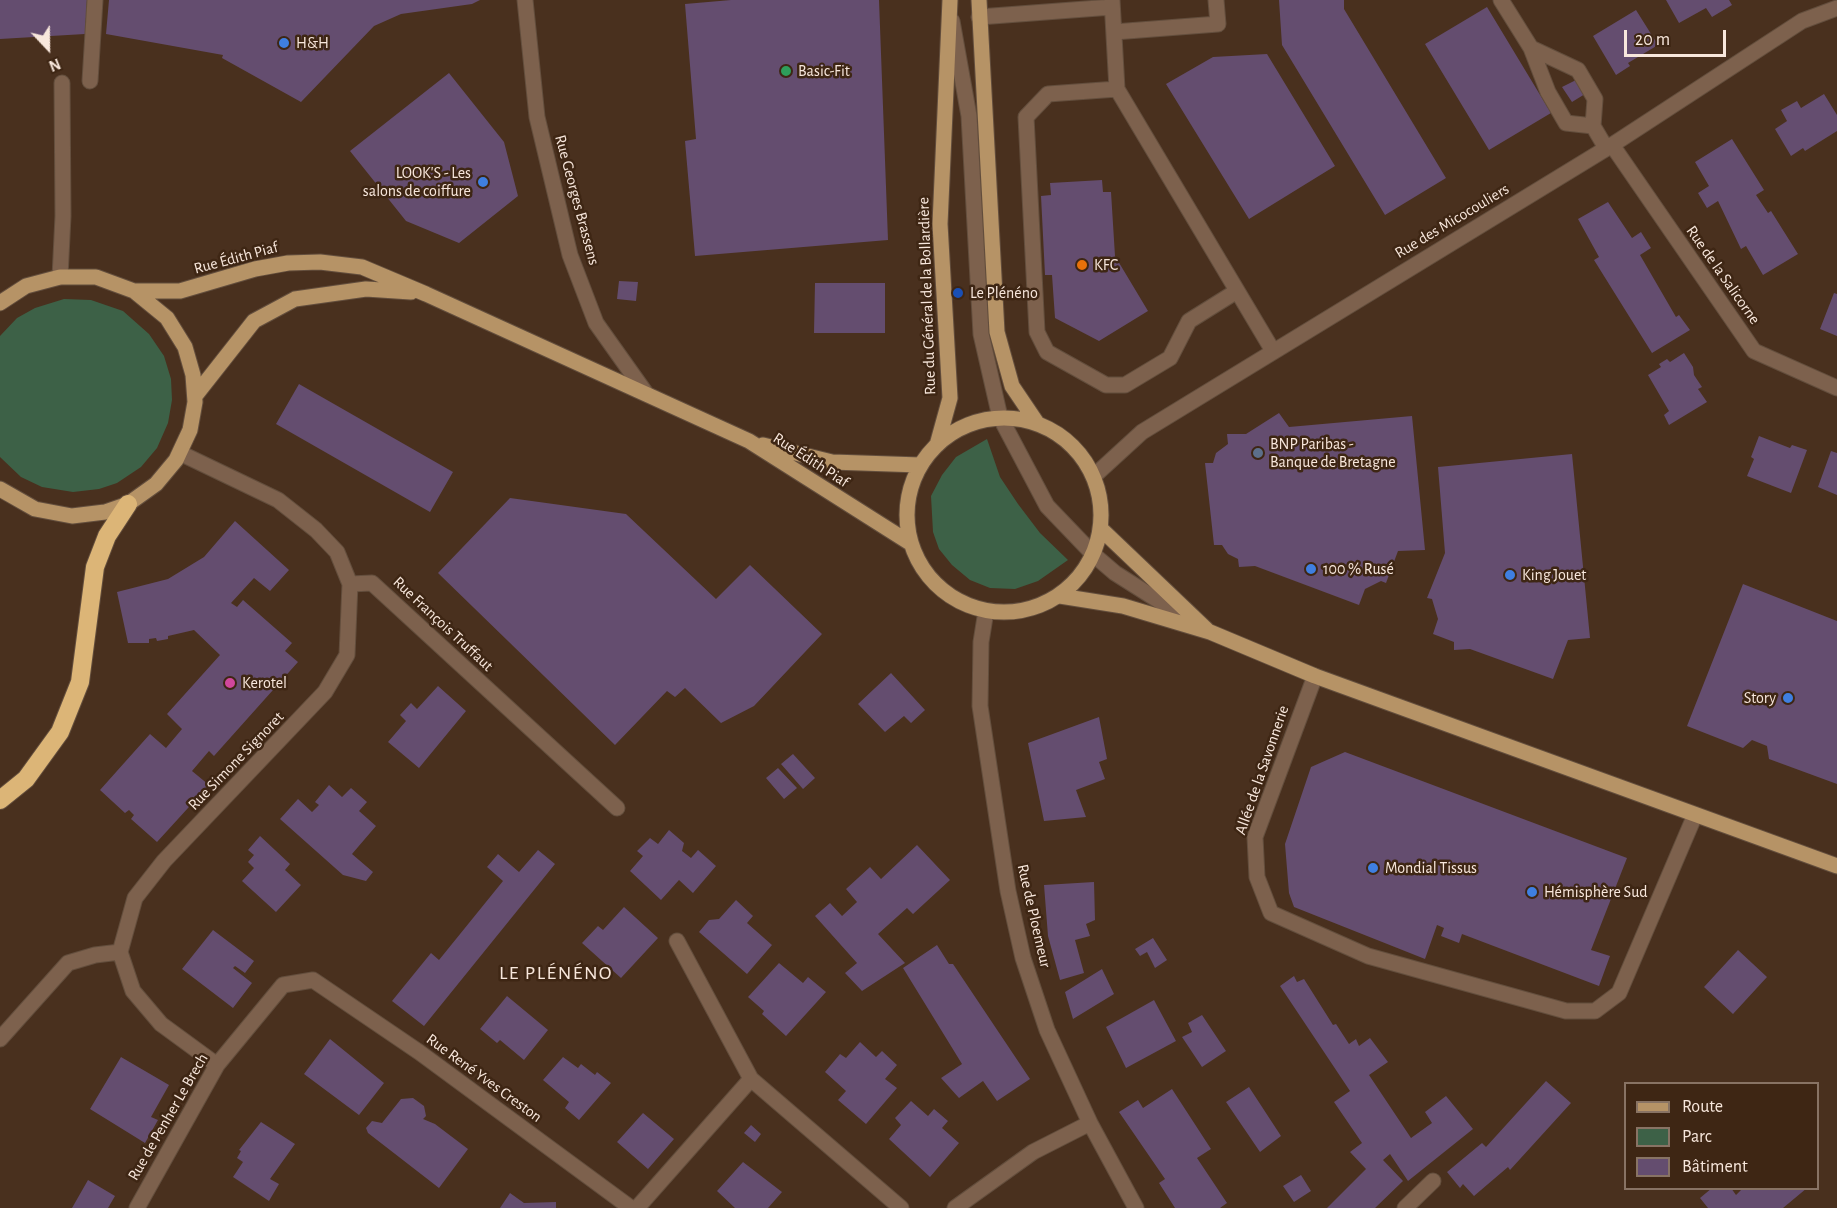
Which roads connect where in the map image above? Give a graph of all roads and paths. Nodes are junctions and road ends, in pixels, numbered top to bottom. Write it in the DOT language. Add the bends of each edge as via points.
graph roads {
  1 [pos="95,0"];
  2 [pos="525,0"];
  3 [pos="979,0"];
  4 [pos="1216,0"];
  5 [pos="1501,0"];
  6 [pos="1112,3"];
  7 [pos="950,4"];
  8 [pos="1837,8"];
  9 [pos="980,17"];
  10 [pos="1114,32"];
  11 [pos="1531,48"];
  12 [pos="90,81"];
  13 [pos="62,83"];
  14 [pos="1117,88"];
  15 [pos="1593,126"];
  16 [pos="1609,146"];
  17 [pos="60,277"];
  18 [pos="134,291"];
  19 [pos="1237,291"];
  20 [pos="426,294"];
  21 [pos="0,303"];
  22 [pos="997,332"];
  23 [pos="1274,351"];
  24 [pos="990,370"];
  25 [pos="1837,388"];
  26 [pos="645,392"];
  27 [pos="195,396"];
  28 [pos="1000,417"];
  29 [pos="1036,423"];
  30 [pos="749,441"];
  31 [pos="937,445"];
  32 [pos="180,453"];
  33 [pos="920,465"];
  34 [pos="1094,476"];
  35 [pos="0,489"];
  36 [pos="128,504"];
  37 [pos="1101,529"];
  38 [pos="910,543"];
  39 [pos="1094,555"];
  40 [pos="350,584"];
  41 [pos="1060,596"];
  42 [pos="986,611"];
  43 [pos="1210,632"];
  44 [pos="1315,676"];
  45 [pos="0,800"];
  46 [pos="617,808"];
  47 [pos="1695,815"];
  48 [pos="1837,866"];
  49 [pos="677,941"];
  50 [pos="120,952"];
  51 [pos="313,980"];
  52 [pos="0,1039"];
  53 [pos="217,1065"];
  54 [pos="751,1079"];
  55 [pos="1090,1123"];
  56 [pos="1433,1181"];
  57 [pos="137,1208"];
  58 [pos="631,1208"];
  59 [pos="637,1208"];
  60 [pos="901,1208"];
  61 [pos="955,1208"];
  62 [pos="1136,1208"];
  63 [pos="1405,1208"];
  1 -- 12 [label="street"];
  2 -- 26 [label="street, Rue Georges Brassens" via="537,117 570,255 596,323"];
  3 -- 9 [label="main road"];
  4 -- 10 [label="street" via="1218,24"];
  5 -- 11 [label="street"];
  6 -- 9 [label="street"];
  6 -- 10 [label="street"];
  7 -- 24 [label="street" via="969,116 981,334"];
  7 -- 31 [label="main road, Rue du Général de la Bollardière" via="940,224 950,398"];
  8 -- 16 [label="street, Rue des Micocouliers" via="1802,21"];
  9 -- 22 [label="main road"];
  10 -- 14 [label="street"];
  11 -- 15 [label="street" via="1548,92 1566,123"];
  11 -- 15 [label="street" via="1578,70 1595,99"];
  13 -- 17 [label="street"];
  14 -- 19 [label="street"];
  14 -- 19 [label="street" via="1048,94 1026,117 1037,332 1047,352 1106,385 1125,385 1170,358 1189,321"];
  15 -- 16 [label="street, Rue de la Salicorne"];
  16 -- 23 [label="street, Rue des Micocouliers"];
  16 -- 25 [label="street, Rue de la Salicorne" via="1754,351"];
  17 -- 18 [label="main road" via="96,278"];
  17 -- 21 [label="main road" via="26,286"];
  18 -- 20 [label="main road, Rue Édith Piaf" via="180,291 255,269 320,262 362,267"];
  18 -- 27 [label="main road" via="167,318 185,347"];
  19 -- 23 [label="street"];
  20 -- 26 [label="main road, Rue Édith Piaf"];
  20 -- 27 [label="main road" via="366,289 295,299 254,321"];
  22 -- 24 [label="street"];
  22 -- 29 [label="main road" via="1012,386"];
  23 -- 34 [label="street, Rue des Micocouliers" via="1142,432"];
  24 -- 28 [label="street"];
  26 -- 30 [label="main road, Rue Édith Piaf"];
  27 -- 32 [label="main road" via="190,430"];
  28 -- 29 [label="main road"];
  28 -- 31 [label="main road" via="958,429"];
  28 -- 39 [label="street" via="1047,506"];
  29 -- 34 [label="main road" via="1060,435 1080,454"];
  30 -- 33 [label="main road, Rue Édith Piaf" via="832,462"];
  30 -- 38 [label="main road, Rue Édith Piaf"];
  31 -- 33 [label="main road"];
  32 -- 36 [label="main road" via="156,484"];
  32 -- 40 [label="street" via="278,500 338,552"];
  33 -- 38 [label="main road" via="909,490 906,517"];
  34 -- 37 [label="main road" via="1101,502"];
  35 -- 36 [label="main road" via="35,509 72,516 105,512"];
  36 -- 45 [label="highway" via="107,536 95,567 80,682 60,732 26,778"];
  37 -- 39 [label="main road"];
  37 -- 43 [label="main road"];
  38 -- 42 [label="main road" via="921,567 938,588 961,603"];
  39 -- 41 [label="main road" via="1080,577"];
  39 -- 43 [label="street" via="1139,590"];
  40 -- 46 [label="street, Rue François Truffaut" via="372,584"];
  40 -- 50 [label="street, Rue Simone Signoret" via="347,654 325,692 164,861 135,898"];
  41 -- 42 [label="main road" via="1012,613"];
  41 -- 43 [label="main road" via="1123,606"];
  42 -- 55 [label="street, Rue de Ploemeur" via="981,642 980,706 1008,891 1023,958 1047,1030"];
  43 -- 44 [label="main road"];
  44 -- 47 [label="main road"];
  44 -- 47 [label="street, Allée de la Savonnerie" via="1255,837 1257,877 1271,913 1368,956 1566,1011 1595,1011 1619,993"];
  47 -- 48 [label="main road"];
  49 -- 54 [label="street"];
  50 -- 52 [label="street" via="68,963"];
  50 -- 53 [label="street" via="133,991 161,1024"];
  51 -- 53 [label="street, Rue de Penher Le Brech" via="283,985"];
  51 -- 58 [label="street, Rue René Yves Creston" via="419,1052"];
  53 -- 57 [label="street, Rue de Penher Le Brech"];
  54 -- 59 [label="street"];
  54 -- 60 [label="street"];
  55 -- 61 [label="street" via="1033,1152"];
  55 -- 62 [label="street, Rue de Ploemeur"];
  56 -- 63 [label="street"];
}
